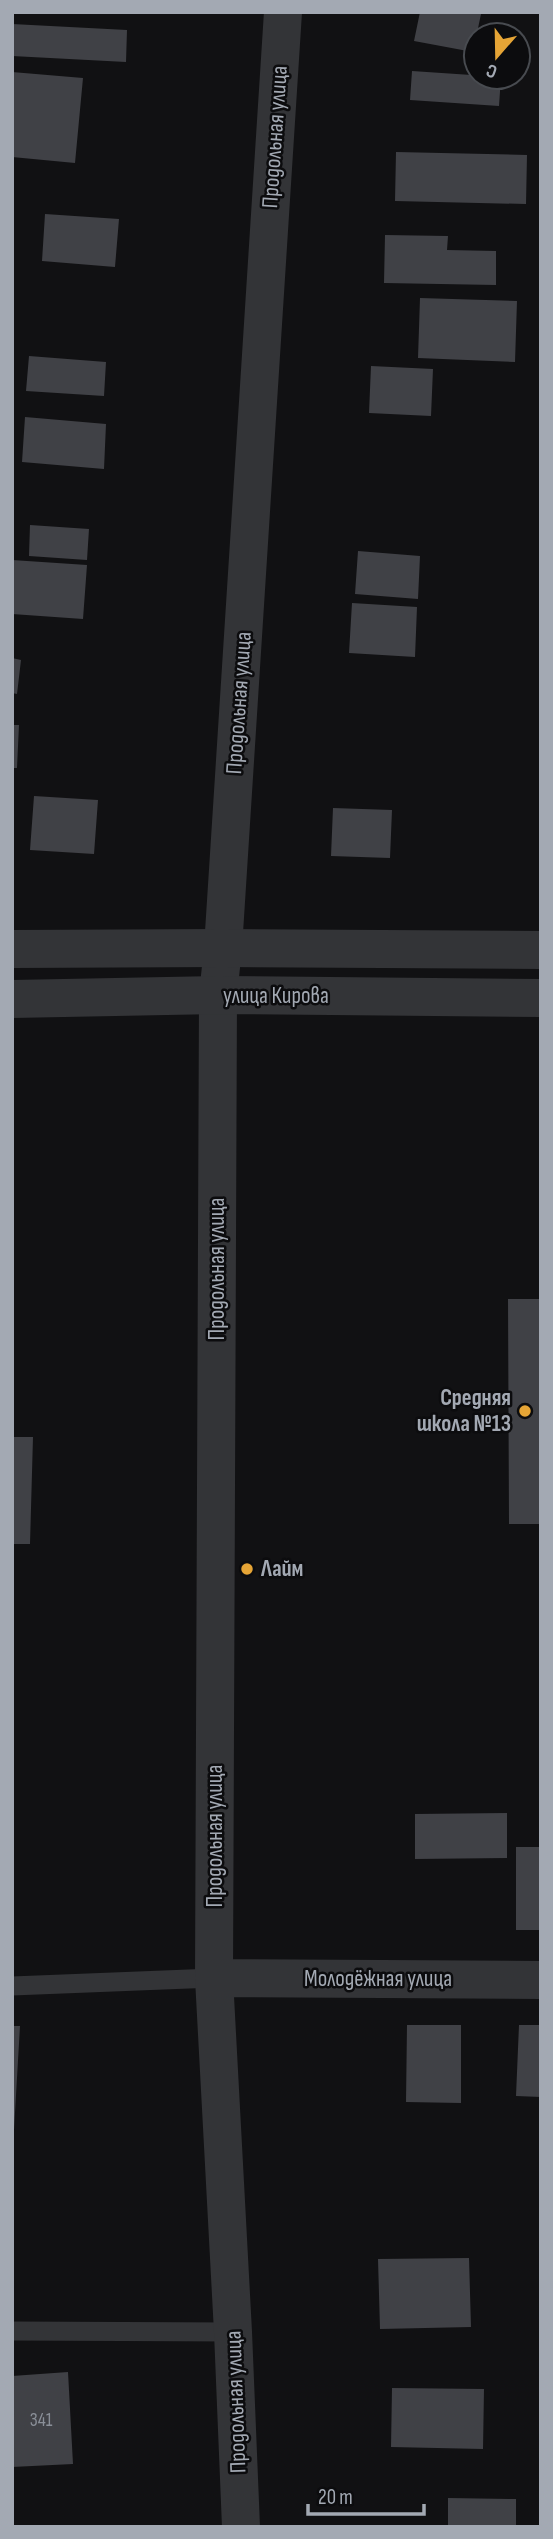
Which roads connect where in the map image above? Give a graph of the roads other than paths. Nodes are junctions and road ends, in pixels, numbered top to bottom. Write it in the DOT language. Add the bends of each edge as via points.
graph roads {
  1 [pos="283,12"];
  2 [pos="223,948"];
  3 [pos="12,950"];
  4 [pos="541,950"];
  5 [pos="218,995"];
  6 [pos="541,998"];
  7 [pos="12,999"];
  8 [pos="214,1978"];
  9 [pos="541,1980"];
  10 [pos="12,1986"];
  11 [pos="12,2331"];
  12 [pos="233,2332"];
  13 [pos="241,2527"];
  1 -- 2 [label="street, Продольная улица"];
  2 -- 3 [label="street, улица Кирова"];
  2 -- 4 [label="street, улица Кирова"];
  2 -- 5 [label="street, Продольная улица"];
  5 -- 6 [label="street, улица Кирова"];
  5 -- 7 [label="street, улица Кирова"];
  5 -- 8 [label="street, Продольная улица"];
  8 -- 9 [label="street, Молодёжная улица"];
  8 -- 10 [label="lane"];
  8 -- 12 [label="street, Продольная улица"];
  11 -- 12 [label="lane"];
  12 -- 13 [label="street, Продольная улица"];
}
